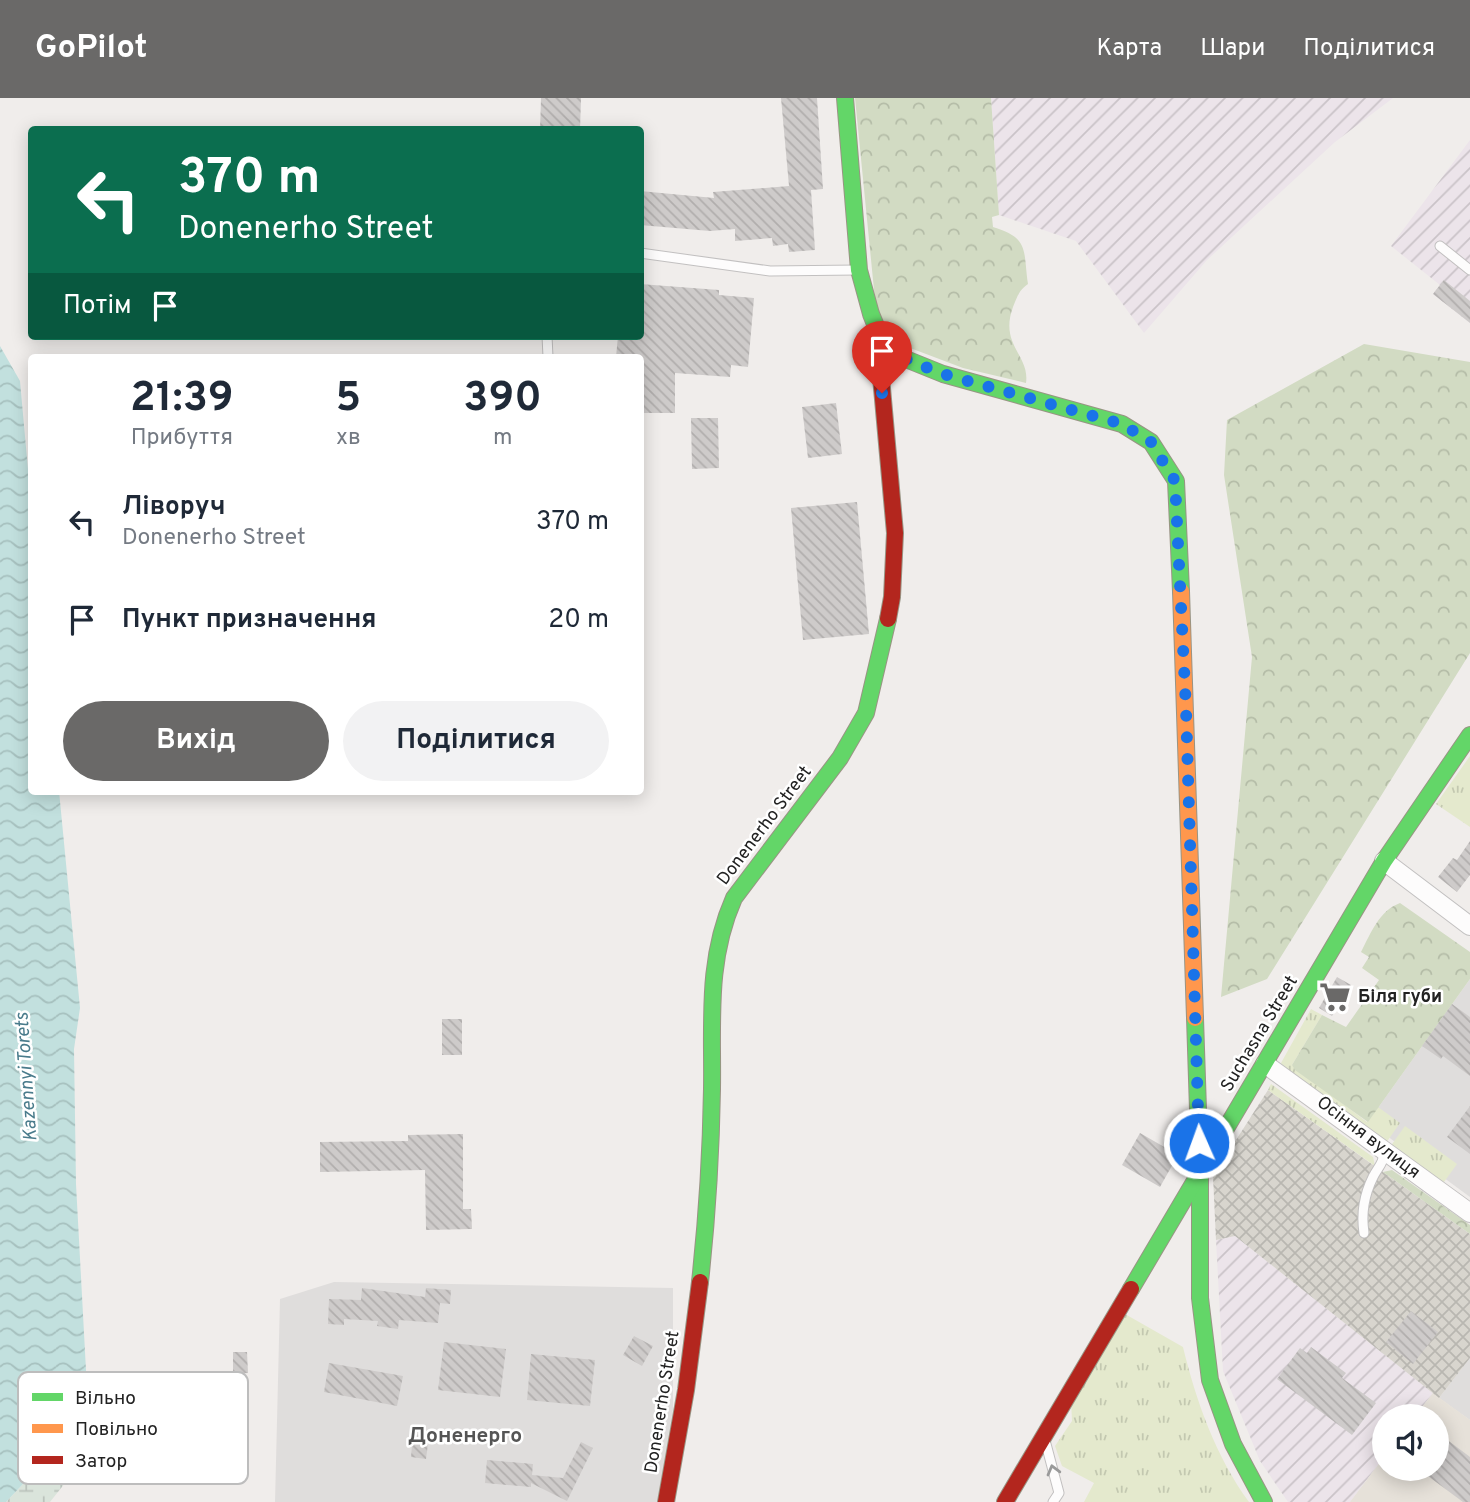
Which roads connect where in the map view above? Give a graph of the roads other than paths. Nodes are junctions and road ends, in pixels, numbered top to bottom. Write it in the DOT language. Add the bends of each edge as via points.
graph roads {
  1 [pos="845,98"];
  2 [pos="1440,246"];
  3 [pos="644,254"];
  4 [pos="859,270"];
  5 [pos="1470,270"];
  6 [pos="886,351"];
  7 [pos="1470,735"];
  8 [pos="1384,860"];
  9 [pos="1470,926"];
  10 [pos="1265,1064"];
  11 [pos="1384,1150"];
  12 [pos="1200,1171"];
  13 [pos="1470,1213"];
  14 [pos="1364,1233"];
  15 [pos="1044,1437"];
  16 [pos="666,1502"];
  17 [pos="1005,1502"];
  18 [pos="1053,1502"];
  19 [pos="1264,1502"];
  1 -- 4 [label="street"];
  2 -- 5 [label="lane"];
  3 -- 4 [label="lane" via="770,271"];
  4 -- 6 [label="street"];
  6 -- 12 [label="street" via="943,374 1122,424 1151,442 1175,481"];
  6 -- 16 [label="street, Donenerho Street" via="881,377 895,533 892,597 866,713 840,758 734,898 720,934 712,1011 701,1276"];
  7 -- 8 [label="street, Suchasna Street"];
  8 -- 9 [label="street"];
  8 -- 10 [label="street, Suchasna Street"];
  10 -- 11 [label="street, Осіння вулиця"];
  10 -- 12 [label="street, Suchasna Street"];
  11 -- 13 [label="street, Осіння вулиця"];
  11 -- 14 [label="lane" via="1364,1205"];
  12 -- 15 [label="street, Suchasna Street"];
  12 -- 19 [label="street" via="1200,1298 1210,1380 1233,1444"];
  15 -- 17 [label="street, Suchasna Street"];
  18 -- 15 [label="lane, one-way" via="1059,1493"];
}
